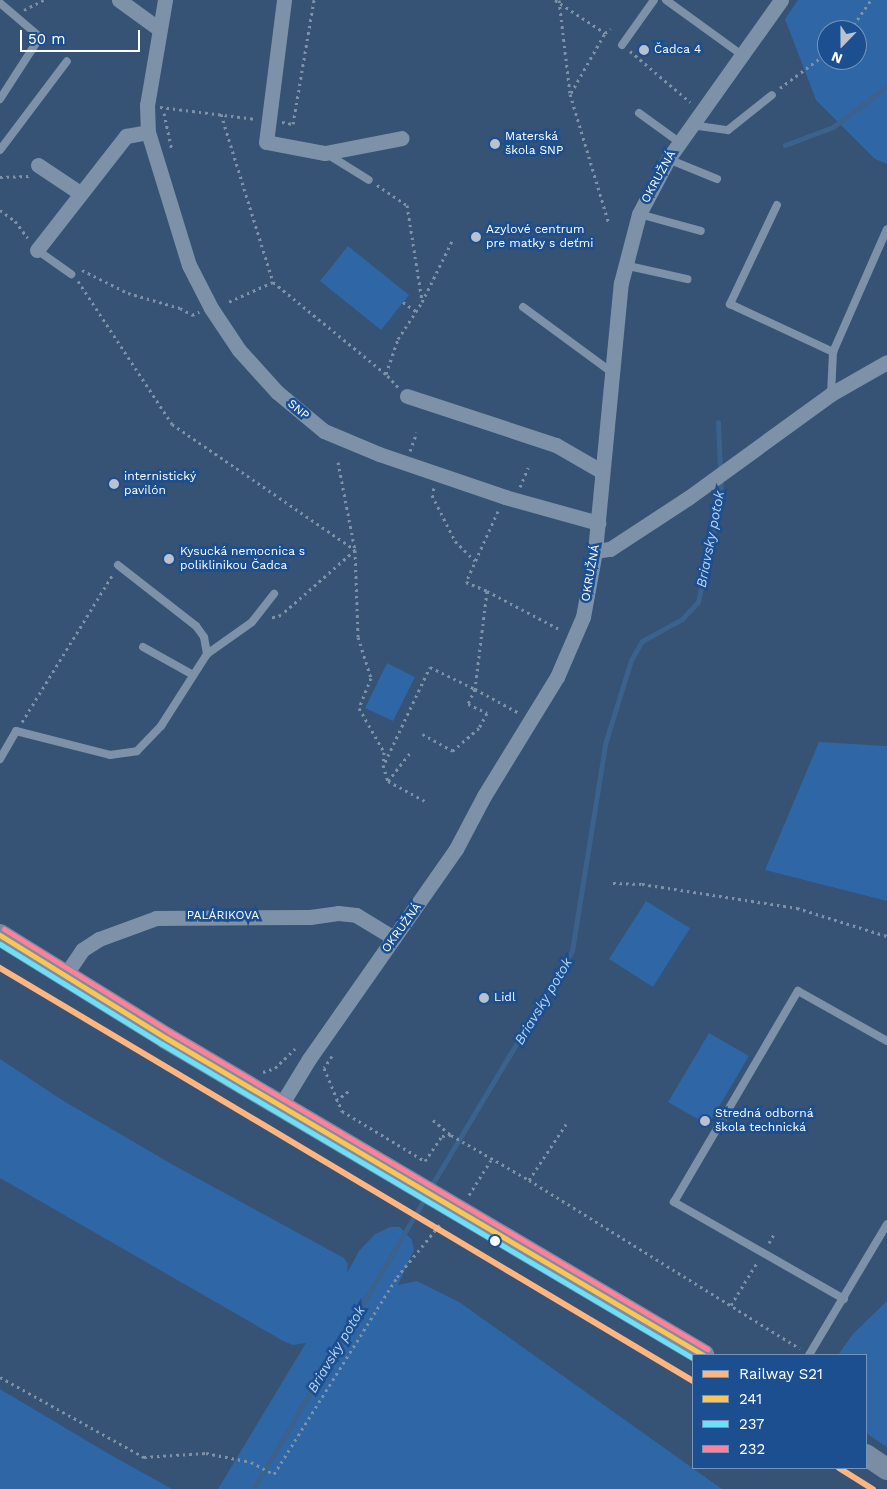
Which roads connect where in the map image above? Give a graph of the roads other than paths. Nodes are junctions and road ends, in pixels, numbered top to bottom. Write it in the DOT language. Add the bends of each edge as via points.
graph roads {
  1 [pos="119,0"];
  2 [pos="166,0"];
  3 [pos="284,0"];
  4 [pos="654,0"];
  5 [pos="666,0"];
  6 [pos="781,0"];
  7 [pos="0,3"];
  8 [pos="159,29"];
  9 [pos="622,45"];
  10 [pos="742,54"];
  11 [pos="67,61"];
  12 [pos="772,95"];
  13 [pos="0,99"];
  14 [pos="639,113"];
  15 [pos="691,125"];
  16 [pos="148,132"];
  17 [pos="402,138"];
  18 [pos="679,142"];
  19 [pos="0,150"];
  20 [pos="325,153"];
  21 [pos="668,159"];
  22 [pos="38,165"];
  23 [pos="717,179"];
  24 [pos="368,180"];
  25 [pos="80,193"];
  26 [pos="777,204"];
  27 [pos="639,214"];
  28 [pos="887,229"];
  29 [pos="701,231"];
  30 [pos="37,250"];
  31 [pos="624,266"];
  32 [pos="71,274"];
  33 [pos="687,278"];
  34 [pos="523,307"];
  35 [pos="833,352"];
  36 [pos="887,362"];
  37 [pos="610,371"];
  38 [pos="831,394"];
  39 [pos="407,396"];
  40 [pos="602,471"];
  41 [pos="598,523"];
  42 [pos="595,551"];
  43 [pos="118,565"];
  44 [pos="274,594"];
  45 [pos="142,647"];
  46 [pos="207,654"];
  47 [pos="193,675"];
  48 [pos="0,760"];
  49 [pos="0,935"];
  50 [pos="394,938"];
  51 [pos="66,974"];
  52 [pos="887,1041"];
  53 [pos="281,1105"];
  54 [pos="887,1224"];
  55 [pos="844,1299"];
  56 [pos="701,1354"];
  57 [pos="810,1354"];
  58 [pos="867,1457"];
  59 [pos="887,1469"];
  1 -- 8 [label="street"];
  2 -- 8 [label="street, SNP"];
  3 -- 20 [label="street" via="266,142"];
  4 -- 9 [label="lane"];
  5 -- 10 [label="lane"];
  6 -- 10 [label="street, OKRUŽNÁ"];
  7 -- 13 [label="lane" via="40,37"];
  8 -- 16 [label="street, SNP" via="147,105"];
  10 -- 15 [label="street, OKRUŽNÁ"];
  11 -- 19 [label="lane"];
  12 -- 15 [label="lane" via="728,130"];
  14 -- 18 [label="lane"];
  15 -- 18 [label="street, OKRUŽNÁ"];
  16 -- 25 [label="street" via="126,136"];
  16 -- 41 [label="street, SNP" via="189,265 217,302 239,350 277,392 324,431 439,474 511,491"];
  17 -- 20 [label="street"];
  18 -- 21 [label="street, OKRUŽNÁ"];
  20 -- 24 [label="lane"];
  21 -- 23 [label="lane"];
  21 -- 27 [label="street, OKRUŽNÁ"];
  22 -- 25 [label="street"];
  25 -- 30 [label="street"];
  26 -- 35 [label="lane" via="730,304"];
  27 -- 29 [label="lane"];
  27 -- 31 [label="street, OKRUŽNÁ"];
  28 -- 35 [label="lane"];
  30 -- 32 [label="lane"];
  31 -- 33 [label="lane"];
  31 -- 37 [label="street, OKRUŽNÁ"];
  34 -- 37 [label="lane"];
  35 -- 38 [label="lane"];
  36 -- 38 [label="street"];
  37 -- 40 [label="street, OKRUŽNÁ"];
  38 -- 42 [label="street" via="688,498 610,549"];
  39 -- 40 [label="street" via="556,445"];
  40 -- 41 [label="street, OKRUŽNÁ"];
  41 -- 42 [label="street, OKRUŽNÁ"];
  42 -- 50 [label="street, OKRUŽNÁ" via="583,617 557,677 484,796 456,849"];
  43 -- 46 [label="lane" via="196,626 204,637"];
  44 -- 46 [label="lane" via="252,622"];
  45 -- 47 [label="lane"];
  46 -- 47 [label="lane"];
  47 -- 48 [label="lane" via="151,741 137,751 110,754 16,731"];
  49 -- 51 [label="main road"];
  50 -- 51 [label="street, PALÁRIKOVA" via="356,915 338,913 310,917 156,918 82,950"];
  50 -- 53 [label="street, OKRUŽNÁ" via="309,1058"];
  51 -- 53 [label="main road"];
  52 -- 55 [label="lane" via="798,991 674,1202"];
  53 -- 56 [label="main road" via="436,1195 453,1214"];
  54 -- 55 [label="lane"];
  55 -- 57 [label="lane"];
  58 -- 59 [label="main road"];
}
